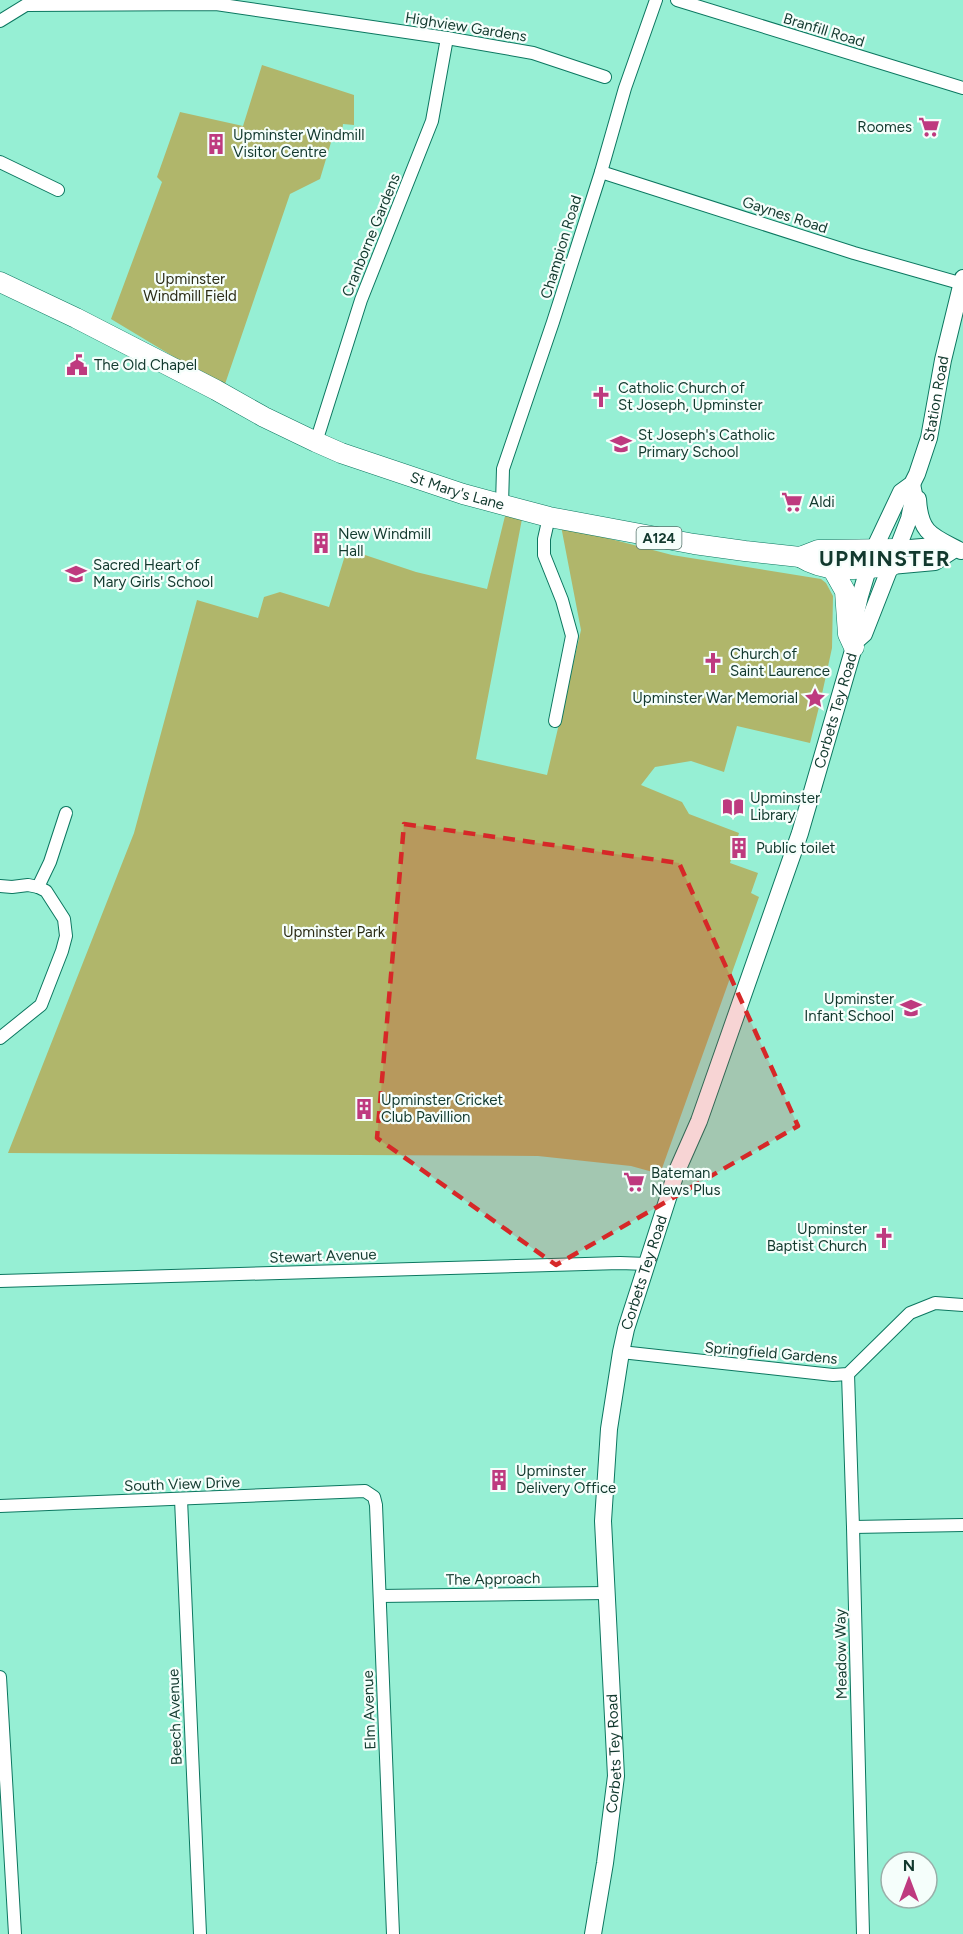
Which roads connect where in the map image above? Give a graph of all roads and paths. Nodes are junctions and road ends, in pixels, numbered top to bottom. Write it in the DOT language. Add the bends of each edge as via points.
graph roads {
  1 [pos="656,0"];
  2 [pos="676,0"];
  3 [pos="0,21"];
  4 [pos="447,38"];
  5 [pos="605,77"];
  6 [pos="963,88"];
  7 [pos="0,162"];
  8 [pos="601,172"];
  9 [pos="58,190"];
  10 [pos="0,282"];
  11 [pos="962,282"];
  12 [pos="316,442"];
  13 [pos="914,479"];
  14 [pos="502,504"];
  15 [pos="549,517"];
  16 [pos="874,549"];
  17 [pos="959,551"];
  18 [pos="800,557"];
  19 [pos="894,557"];
  20 [pos="832,568"];
  21 [pos="868,568"];
  22 [pos="855,644"];
  23 [pos="555,721"];
  24 [pos="66,813"];
  25 [pos="0,886"];
  26 [pos="38,887"];
  27 [pos="0,1038"];
  28 [pos="647,1264"];
  29 [pos="0,1281"];
  30 [pos="963,1305"];
  31 [pos="621,1352"];
  32 [pos="848,1374"];
  33 [pos="365,1491"];
  34 [pos="181,1499"];
  35 [pos="0,1506"];
  36 [pos="963,1525"];
  37 [pos="853,1527"];
  38 [pos="607,1593"];
  39 [pos="380,1596"];
  40 [pos="0,1677"];
  41 [pos="15,1934"];
  42 [pos="200,1934"];
  43 [pos="393,1934"];
  44 [pos="593,1934"];
  45 [pos="863,1934"];
  1 -- 8 [label="street, Champion Road"];
  2 -- 6 [label="street, Branfill Road"];
  3 -- 4 [label="street, Highview Gardens" via="26,5 216,4"];
  4 -- 5 [label="street, Highview Gardens" via="533,53"];
  4 -- 12 [label="street, Cranborne Gardens" via="432,122 361,300"];
  7 -- 9 [label="street"];
  8 -- 11 [label="street, Gaynes Road" via="854,253"];
  8 -- 14 [label="street, Champion Road" via="503,469"];
  10 -- 12 [label="main road, St Mary's Lane / A124"];
  11 -- 13 [label="main road, Station Road" via="928,438"];
  12 -- 14 [label="main road, St Mary's Lane / A124"];
  13 -- 16 [label="main road, Station Road" via="901,492"];
  13 -- 17 [label="main road" via="920,522 935,537"];
  13 -- 19 [label="main road, Station Road" via="909,519"];
  14 -- 15 [label="main road, St Mary's Lane / A124"];
  15 -- 18 [label="main road, St Mary's Lane / A124" via="694,544"];
  15 -- 23 [label="street" via="544,555 572,636"];
  16 -- 18 [label="main road, St Mary's Lane / A124" via="818,550"];
  16 -- 19 [label="main road, St Mary's Lane / A124"];
  16 -- 21 [label="main road, Corbets Tey Road"];
  17 -- 19 [label="main road, St Mary's Lane" via="935,562"];
  18 -- 20 [label="main road" via="814,566"];
  19 -- 21 [label="main road, St Mary's Lane"];
  19 -- 22 [label="main road, Corbets Tey Road" via="864,634"];
  20 -- 21 [label="main road, St Mary's Lane"];
  20 -- 22 [label="main road" via="845,591 848,634"];
  21 -- 22 [label="main road, Corbets Tey Road" via="852,630"];
  22 -- 28 [label="main road, Corbets Tey Road" via="800,833 699,1121 676,1173"];
  24 -- 26 [label="street"];
  25 -- 26 [label="street"];
  26 -- 27 [label="street" via="46,891 64,919 66,936 42,1005"];
  28 -- 29 [label="street, Stewart Avenue"];
  28 -- 31 [label="main road, Corbets Tey Road"];
  30 -- 32 [label="street, Springfield Gardens" via="934,1303 910,1313"];
  31 -- 32 [label="street, Springfield Gardens"];
  31 -- 38 [label="main road, Corbets Tey Road" via="609,1429 603,1521"];
  32 -- 37 [label="street, Meadow Way"];
  33 -- 34 [label="street, South View Drive"];
  33 -- 39 [label="street, Elm Avenue" via="374,1497 376,1505"];
  34 -- 35 [label="street, South View Drive"];
  34 -- 42 [label="street, Beech Avenue"];
  36 -- 37 [label="street"];
  37 -- 45 [label="street, Meadow Way"];
  38 -- 39 [label="street, The Approach"];
  38 -- 44 [label="main road, Corbets Tey Road" via="616,1776"];
  39 -- 43 [label="street, Elm Avenue"];
  40 -- 41 [label="street"];
}
